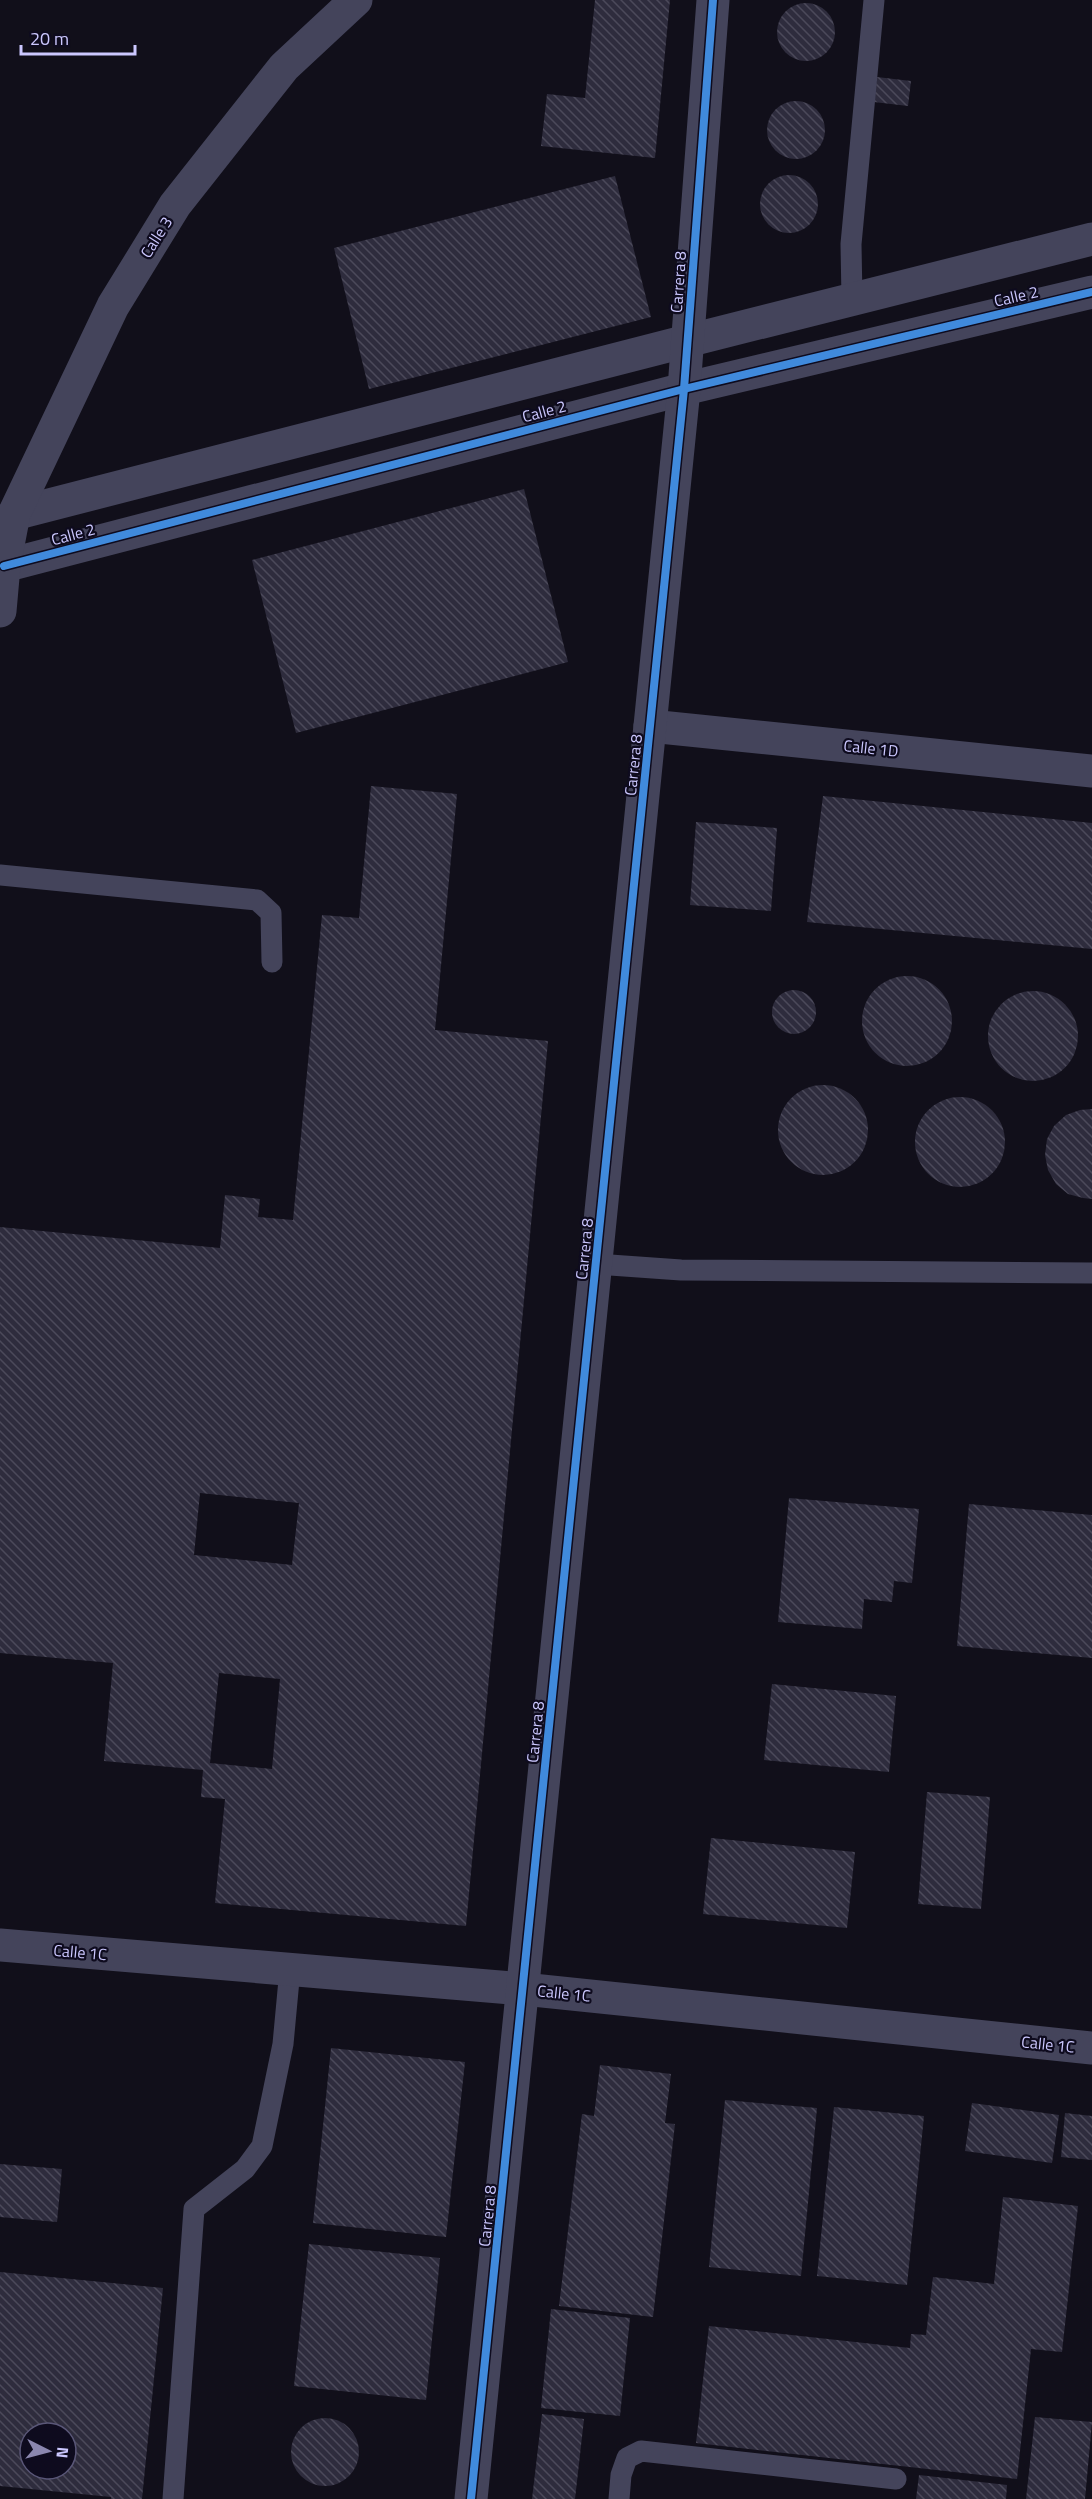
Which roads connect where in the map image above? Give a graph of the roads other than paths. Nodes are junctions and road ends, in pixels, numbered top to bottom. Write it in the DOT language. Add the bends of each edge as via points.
graph roads {
  1 [pos="356,0"];
  2 [pos="713,0"];
  3 [pos="874,0"];
  4 [pos="1092,239"];
  5 [pos="1092,292"];
  6 [pos="852,299"];
  7 [pos="687,340"];
  8 [pos="684,389"];
  9 [pos="14,514"];
  10 [pos="4,566"];
  11 [pos="0,611"];
  12 [pos="650,726"];
  13 [pos="1092,771"];
  14 [pos="0,876"];
  15 [pos="272,962"];
  16 [pos="596,1264"];
  17 [pos="1092,1273"];
  18 [pos="0,1945"];
  19 [pos="290,1970"];
  20 [pos="523,1989"];
  21 [pos="1092,2048"];
  22 [pos="896,2479"];
  23 [pos="173,2499"];
  24 [pos="471,2499"];
  25 [pos="619,2499"];
  1 -- 9 [label="street, Calle 3" via="284,68 175,205 113,306"];
  2 -- 7 [label="street, Carrera 8"];
  3 -- 6 [label="lane" via="851,244"];
  4 -- 6 [label="street, Calle 2"];
  5 -- 8 [label="street, Calle 2"];
  6 -- 7 [label="street, Calle 2"];
  7 -- 8 [label="street, Carrera 8"];
  7 -- 9 [label="street, Calle 2"];
  8 -- 10 [label="street, Calle 2"];
  8 -- 12 [label="street, Carrera 8"];
  9 -- 10 [label="street, Calle 3"];
  10 -- 11 [label="street, Calle 3"];
  12 -- 13 [label="street, Calle 1D"];
  12 -- 16 [label="street, Carrera 8"];
  14 -- 15 [label="lane" via="257,900 271,913"];
  16 -- 17 [label="lane" via="681,1270"];
  16 -- 20 [label="street, Carrera 8"];
  18 -- 19 [label="street, Calle 1C"];
  19 -- 20 [label="street, Calle 1C"];
  19 -- 23 [label="lane" via="283,2044 262,2146 245,2169 194,2210"];
  20 -- 21 [label="street, Calle 1C"];
  20 -- 24 [label="street, Carrera 8"];
  22 -- 25 [label="lane" via="641,2451 627,2458"];
}
